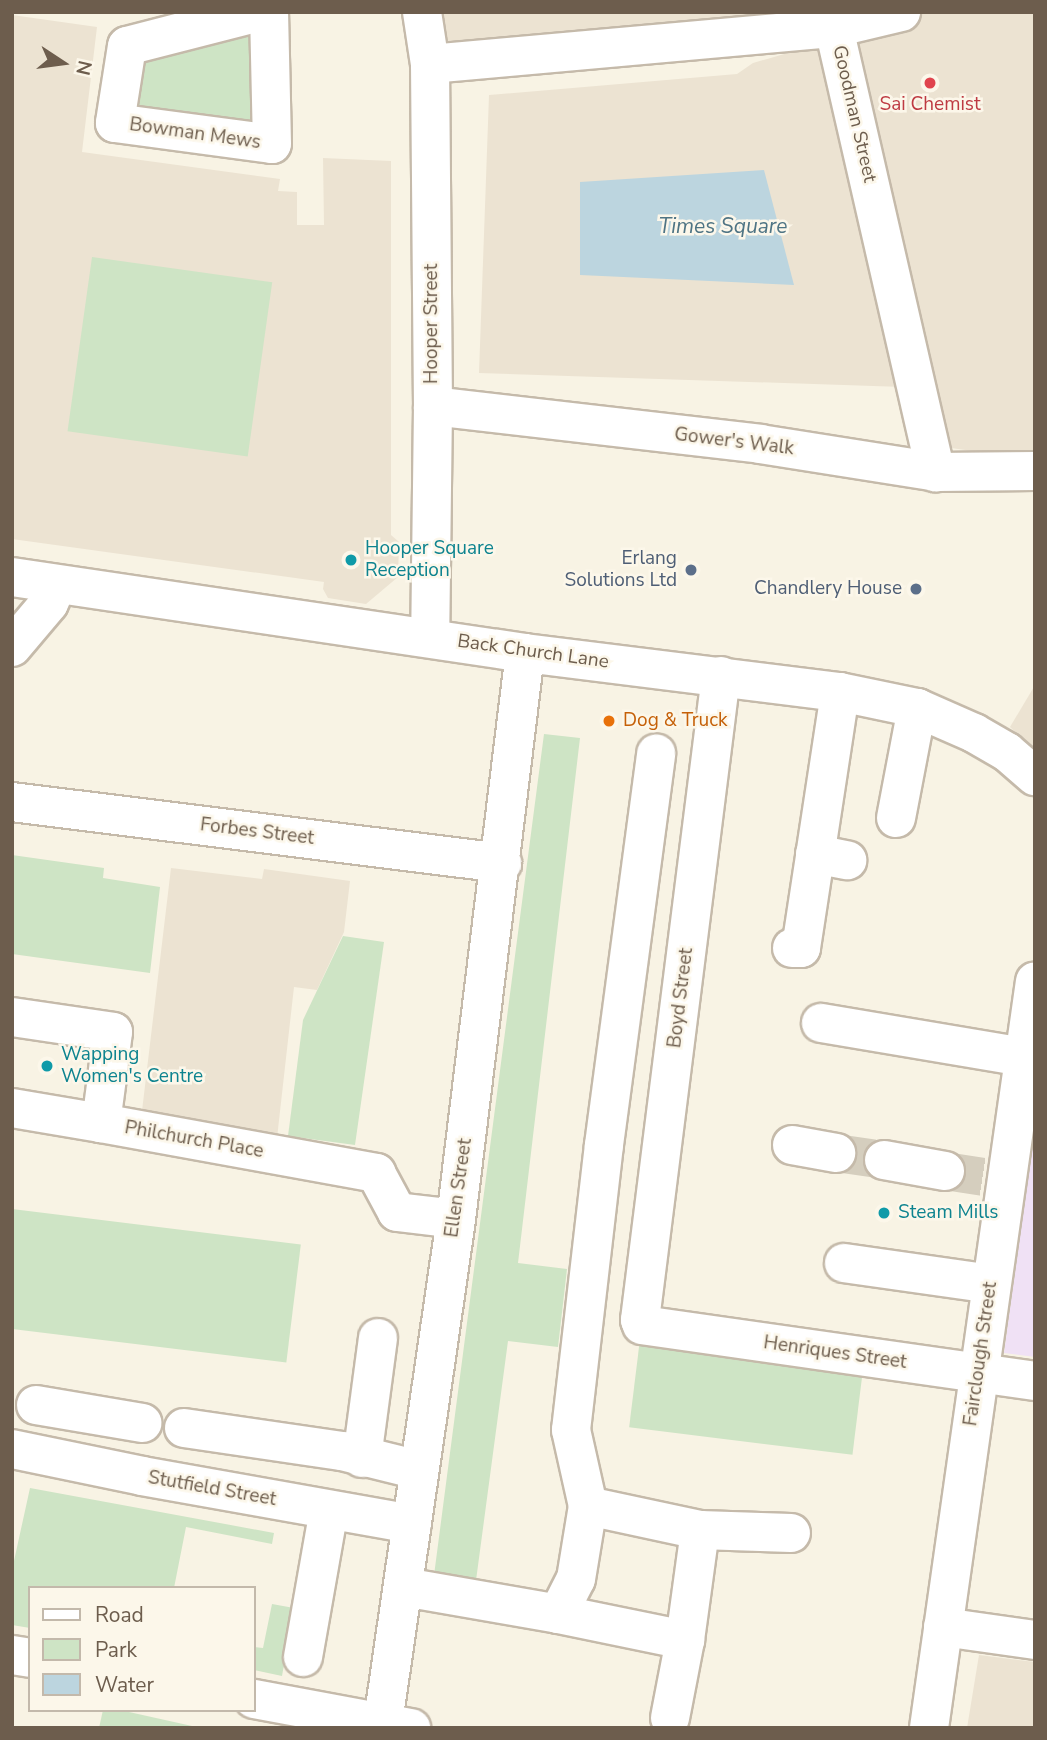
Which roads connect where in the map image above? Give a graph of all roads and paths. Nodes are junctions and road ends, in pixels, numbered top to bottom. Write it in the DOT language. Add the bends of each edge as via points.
graph roads {
  1 [pos="259,12"];
  2 [pos="269,12"];
  3 [pos="422,12"];
  4 [pos="901,12"];
  5 [pos="767,23"];
  6 [pos="834,28"];
  7 [pos="430,64"];
  8 [pos="433,406"];
  9 [pos="1035,471"];
  10 [pos="936,472"];
  11 [pos="12,577"];
  12 [pos="57,585"];
  13 [pos="430,637"];
  14 [pos="12,647"];
  15 [pos="525,653"];
  16 [pos="721,676"];
  17 [pos="840,692"];
  18 [pos="917,708"];
  19 [pos="656,753"];
  20 [pos="1035,776"];
  21 [pos="12,802"];
  22 [pos="896,818"];
  23 [pos="502,863"];
  24 [pos="639,884"];
  25 [pos="694,890"];
  26 [pos="792,948"];
  27 [pos="1035,981"];
  28 [pos="12,1017"];
  29 [pos="821,1023"];
  30 [pos="1024,1057"];
  31 [pos="12,1108"];
  32 [pos="102,1123"];
  33 [pos="607,1130"];
  34 [pos="663,1137"];
  35 [pos="792,1145"];
  36 [pos="836,1153"];
  37 [pos="884,1160"];
  38 [pos="945,1171"];
  39 [pos="456,1219"];
  40 [pos="844,1263"];
  41 [pos="991,1284"];
  42 [pos="640,1320"];
  43 [pos="377,1338"];
  44 [pos="979,1372"];
  45 [pos="1035,1381"];
  46 [pos="36,1405"];
  47 [pos="184,1428"];
  48 [pos="12,1449"];
  49 [pos="362,1458"];
  50 [pos="98,1467"];
  51 [pos="419,1470"];
  52 [pos="588,1506"];
  53 [pos="329,1510"];
  54 [pos="412,1524"];
  55 [pos="700,1530"];
  56 [pos="791,1533"];
  57 [pos="404,1587"];
  58 [pos="558,1614"];
  59 [pos="943,1627"];
  60 [pos="685,1640"];
  61 [pos="1035,1640"];
  62 [pos="303,1657"];
  63 [pos="256,1699"];
  64 [pos="670,1718"];
  65 [pos="397,1725"];
  66 [pos="929,1728"];
  1 -- 2 [label="street, Bowman Mews" via="127,46 115,123 272,144"];
  3 -- 7 [label="street, Hooper Street"];
  4 -- 6 [label="street"];
  5 -- 6 [label="street, Goodman Street"];
  5 -- 7 [label="street, Goodman Street"];
  6 -- 10 [label="street, Goodman Street"];
  7 -- 8 [label="street, Hooper Street"];
  8 -- 10 [label="street, Gower's Walk" via="760,444"];
  8 -- 13 [label="street, Hooper Street"];
  9 -- 10 [label="street, Gower's Walk"];
  11 -- 12 [label="street, Back Church Lane"];
  12 -- 13 [label="street, Back Church Lane"];
  12 -- 14 [label="street" via="49,603"];
  13 -- 15 [label="street, Back Church Lane"];
  15 -- 16 [label="street, Back Church Lane"];
  15 -- 23 [label="street, Ellen Street"];
  16 -- 17 [label="street, Back Church Lane"];
  16 -- 25 [label="street, Boyd Street"];
  17 -- 18 [label="street, Back Church Lane"];
  17 -- 26 [label="street" via="831,857 801,948"];
  18 -- 20 [label="street, Back Church Lane" via="1007,752"];
  18 -- 22 [label="street"];
  19 -- 24 [label="street"];
  21 -- 23 [label="street, Forbes Street"];
  23 -- 39 [label="street, Ellen Street"];
  24 -- 25 [label="street"];
  24 -- 33 [label="street"];
  25 -- 34 [label="street, Boyd Street"];
  27 -- 30 [label="street, Fairclough Street"];
  28 -- 32 [label="street, Philchurch Place" via="113,1032"];
  29 -- 30 [label="street"];
  30 -- 41 [label="street, Fairclough Street" via="998,1179"];
  31 -- 32 [label="street"];
  32 -- 39 [label="street, Philchurch Place" via="376,1173 397,1212"];
  33 -- 34 [label="street"];
  33 -- 52 [label="street" via="571,1430"];
  34 -- 42 [label="street, Boyd Street"];
  35 -- 36 [label="street"];
  37 -- 38 [label="street"];
  39 -- 51 [label="street, Ellen Street"];
  40 -- 41 [label="street"];
  41 -- 44 [label="street, Fairclough Street"];
  42 -- 44 [label="street, Henriques Street" via="648,1327"];
  43 -- 49 [label="street"];
  44 -- 45 [label="street, Henriques Street"];
  44 -- 59 [label="street, Fairclough Street"];
  46 -- 50 [label="street" via="125,1421"];
  47 -- 49 [label="street" via="237,1425"];
  48 -- 50 [label="street, Stutfield Street"];
  49 -- 51 [label="street"];
  50 -- 53 [label="street, Stutfield Street"];
  51 -- 54 [label="street, Ellen Street"];
  52 -- 55 [label="street"];
  52 -- 58 [label="street" via="576,1579"];
  53 -- 54 [label="street, Stutfield Street"];
  53 -- 62 [label="street"];
  54 -- 57 [label="street, Ellen Street"];
  55 -- 56 [label="street"];
  55 -- 60 [label="street"];
  57 -- 58 [label="street"];
  57 -- 65 [label="street, Ellen Street"];
  58 -- 60 [label="street"];
  59 -- 61 [label="street"];
  59 -- 66 [label="street, Fairclough Street"];
  60 -- 64 [label="street"];
  63 -- 65 [label="street"];
}
